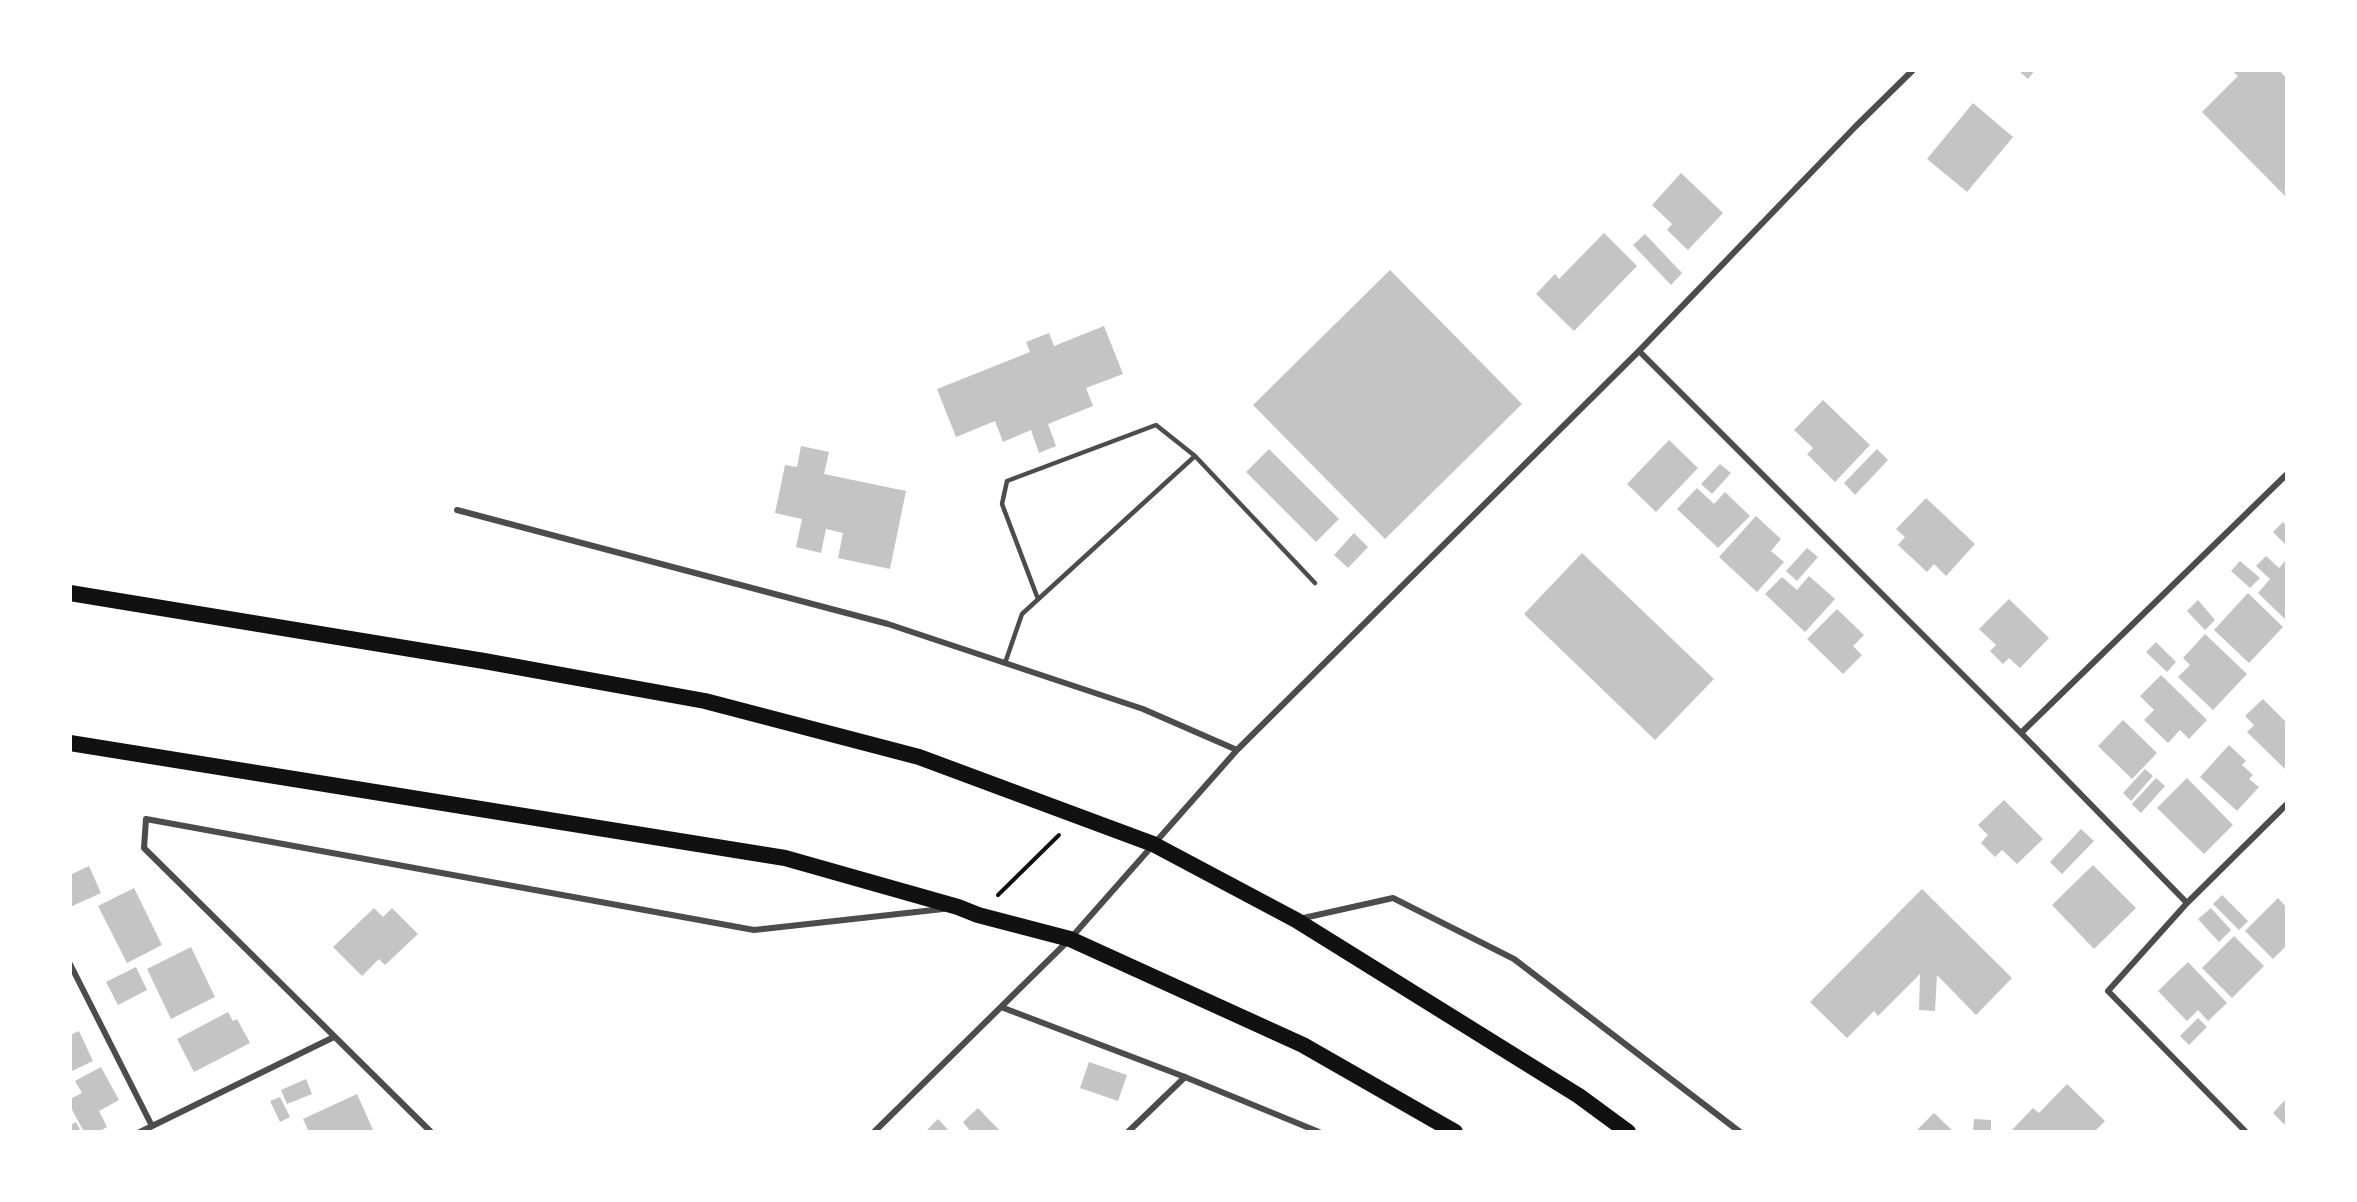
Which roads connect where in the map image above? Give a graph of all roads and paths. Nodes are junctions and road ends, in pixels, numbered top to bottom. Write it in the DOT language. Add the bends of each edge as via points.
graph roads {
  1 [pos="1913,70"];
  2 [pos="1639,351"];
  3 [pos="1195,456"];
  4 [pos="2286,475"];
  5 [pos="457,510"];
  6 [pos="1315,583"];
  7 [pos="70,593"];
  8 [pos="1038,599"];
  9 [pos="1005,663"];
  10 [pos="2021,733"];
  11 [pos="70,743"];
  12 [pos="1237,750"];
  13 [pos="2286,805"];
  14 [pos="1079,816"];
  15 [pos="1153,844"];
  16 [pos="2187,903"];
  17 [pos="958,907"];
  18 [pos="978,915"];
  19 [pos="1296,920"];
  20 [pos="1070,939"];
  21 [pos="70,964"];
  22 [pos="1001,1007"];
  23 [pos="334,1037"];
  24 [pos="1185,1077"];
  25 [pos="152,1126"];
  26 [pos="140,1131"];
  27 [pos="430,1131"];
  28 [pos="874,1131"];
  29 [pos="1128,1131"];
  30 [pos="1319,1131"];
  31 [pos="1455,1131"];
  32 [pos="1628,1131"];
  33 [pos="1740,1131"];
  34 [pos="2246,1131"];
  1 -- 2 [label="street"];
  2 -- 10 [label="street"];
  2 -- 12 [label="street"];
  3 -- 6 [label="lane"];
  3 -- 8 [label="lane"];
  3 -- 8 [label="lane" via="1156,425 1007,481 1002,504"];
  4 -- 10 [label="street"];
  5 -- 9 [label="street" via="888,624"];
  7 -- 14 [label="highway" via="705,701 919,757"];
  8 -- 9 [label="lane" via="1022,614"];
  9 -- 12 [label="street" via="1143,709"];
  10 -- 16 [label="street"];
  11 -- 17 [label="highway" via="784,858"];
  12 -- 15 [label="street"];
  13 -- 16 [label="street"];
  14 -- 15 [label="highway"];
  14 -- 18 [label="path"];
  15 -- 19 [label="highway"];
  15 -- 20 [label="street"];
  16 -- 34 [label="street" via="2108,991"];
  17 -- 18 [label="highway"];
  17 -- 23 [label="street" via="754,930 147,819 144,848"];
  18 -- 20 [label="highway"];
  19 -- 32 [label="highway" via="1579,1096"];
  19 -- 33 [label="street" via="1393,898 1514,959"];
  20 -- 22 [label="street"];
  20 -- 31 [label="highway" via="1303,1045"];
  21 -- 25 [label="street"];
  22 -- 24 [label="street"];
  22 -- 28 [label="street"];
  23 -- 25 [label="street"];
  23 -- 27 [label="street"];
  24 -- 29 [label="street"];
  24 -- 30 [label="street"];
  25 -- 26 [label="street"];
}
